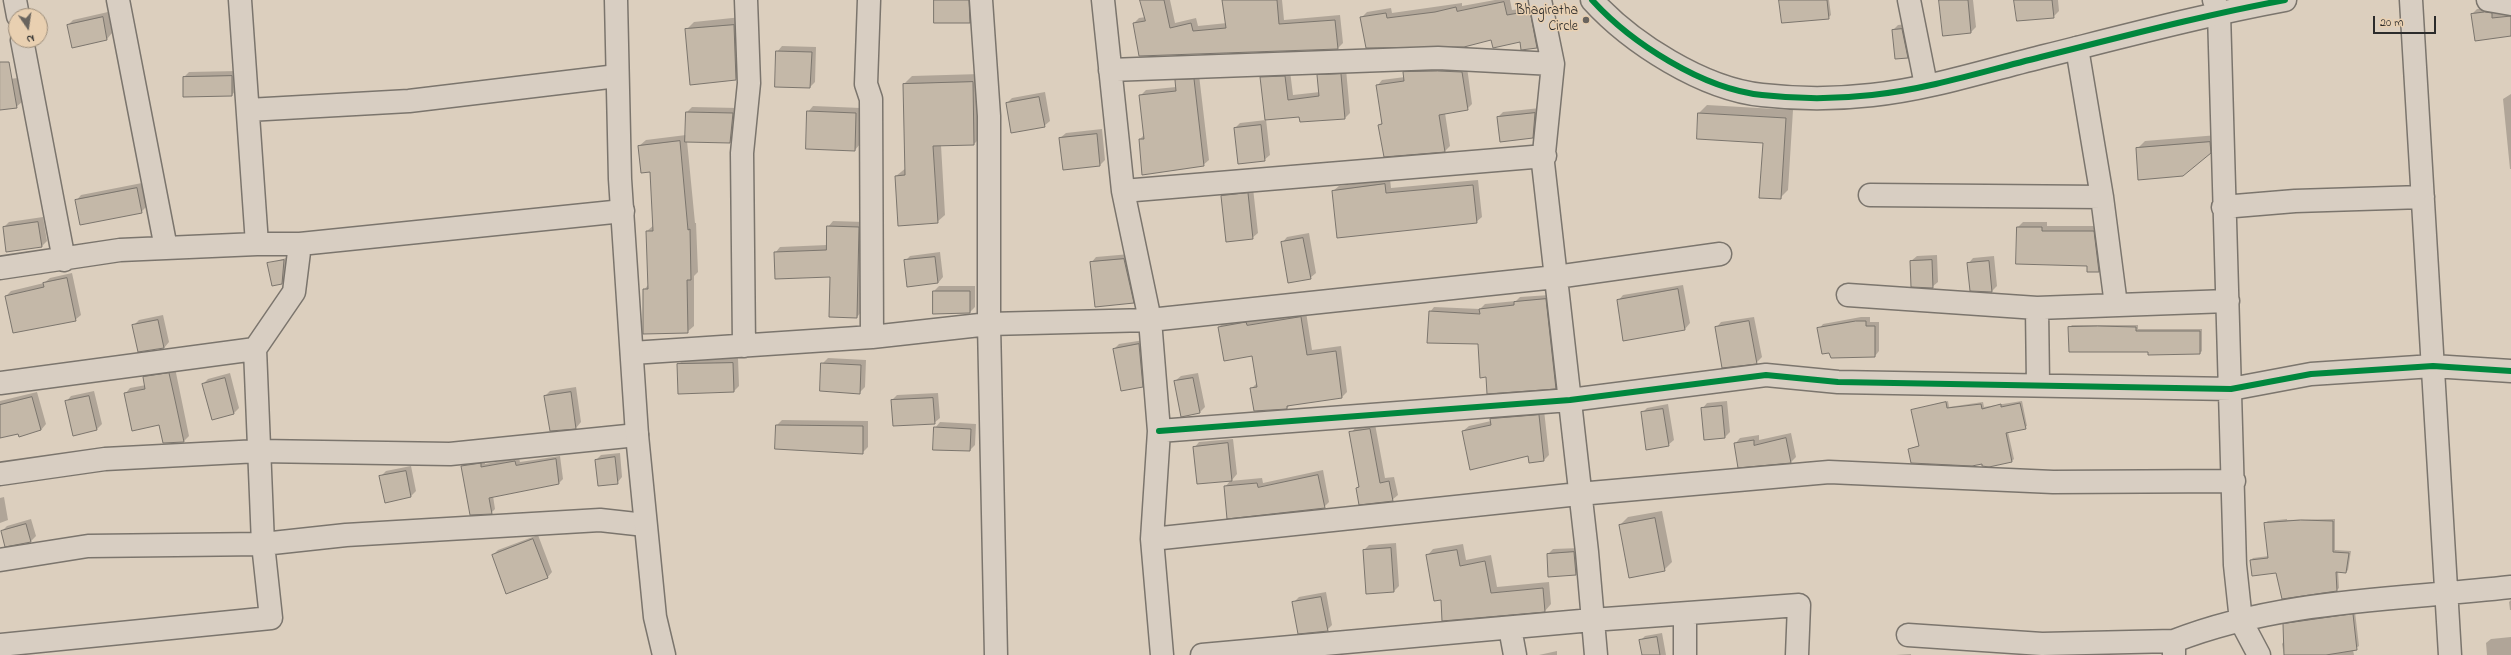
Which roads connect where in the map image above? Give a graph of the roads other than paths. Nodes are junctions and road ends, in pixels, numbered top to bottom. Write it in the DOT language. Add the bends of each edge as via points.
graph roads {
  1 [pos="118,0"];
  2 [pos="240,0"];
  3 [pos="616,0"];
  4 [pos="746,0"];
  5 [pos="869,0"];
  6 [pos="980,0"];
  7 [pos="1103,0"];
  8 [pos="1540,0"];
  9 [pos="1592,0"];
  10 [pos="1910,0"];
  11 [pos="2285,0"];
  12 [pos="2411,0"];
  13 [pos="2488,0"];
  14 [pos="2511,4"];
  15 [pos="2216,6"];
  16 [pos="24,48"];
  17 [pos="2077,48"];
  18 [pos="1553,64"];
  19 [pos="1110,70"];
  20 [pos="617,76"];
  21 [pos="1926,85"];
  22 [pos="248,110"];
  23 [pos="1545,156"];
  24 [pos="1123,191"];
  25 [pos="1870,195"];
  26 [pos="2102,197"];
  27 [pos="2423,197"];
  28 [pos="2223,207"];
  29 [pos="623,211"];
  30 [pos="257,244"];
  31 [pos="300,244"];
  32 [pos="166,248"];
  33 [pos="1720,254"];
  34 [pos="64,260"];
  35 [pos="0,268"];
  36 [pos="1556,277"];
  37 [pos="1848,295"];
  38 [pos="2228,301"];
  39 [pos="2116,305"];
  40 [pos="2037,308"];
  41 [pos="1150,320"];
  42 [pos="989,324"];
  43 [pos="872,337"];
  44 [pos="744,346"];
  45 [pos="255,349"];
  46 [pos="632,353"];
  47 [pos="2433,366"];
  48 [pos="2511,371"];
  49 [pos="0,383"];
  50 [pos="2038,384"];
  51 [pos="2231,389"];
  52 [pos="1570,400"];
  53 [pos="1159,431"];
  54 [pos="637,435"];
  55 [pos="259,451"];
  56 [pos="0,474"];
  57 [pos="2234,481"];
  58 [pos="1579,494"];
  59 [pos="645,525"];
  60 [pos="1152,540"];
  61 [pos="263,544"];
  62 [pos="0,560"];
  63 [pos="2511,587"];
  64 [pos="2446,594"];
  65 [pos="1685,615"];
  66 [pos="1592,620"];
  67 [pos="2241,621"];
  68 [pos="1510,628"];
  69 [pos="1908,635"];
  70 [pos="0,645"];
  71 [pos="1422,646"];
  72 [pos="2174,648"];
  73 [pos="1340,649"];
  74 [pos="664,655"];
  75 [pos="996,655"];
  76 [pos="1162,655"];
  77 [pos="1202,655"];
  78 [pos="1515,655"];
  79 [pos="1596,655"];
  80 [pos="1685,655"];
  81 [pos="1797,655"];
  82 [pos="2259,655"];
  83 [pos="2450,655"];
  1 -- 32 [label="street"];
  2 -- 22 [label="street"];
  3 -- 20 [label="street"];
  4 -- 44 [label="street" via="749,83 742,153"];
  5 -- 43 [label="street" via="866,84 872,99"];
  6 -- 42 [label="street" via="989,116"];
  7 -- 19 [label="street"];
  8 -- 18 [label="street"];
  9 -- 21 [label="street" via="1602,12 1675,66 1716,84 1761,95 1873,96"];
  10 -- 21 [label="street"];
  11 -- 15 [label="street"];
  12 -- 27 [label="street"];
  13 -- 14 [label="street"];
  15 -- 17 [label="street"];
  15 -- 28 [label="street"];
  16 -- 34 [label="street"];
  17 -- 21 [label="street"];
  17 -- 26 [label="street"];
  18 -- 19 [label="street" via="1438,58"];
  18 -- 23 [label="street"];
  19 -- 24 [label="street"];
  20 -- 22 [label="street" via="409,100"];
  20 -- 29 [label="street"];
  22 -- 30 [label="street"];
  23 -- 24 [label="street"];
  23 -- 36 [label="street" via="1543,163"];
  24 -- 41 [label="street"];
  25 -- 26 [label="street"];
  26 -- 39 [label="street"];
  27 -- 28 [label="street" via="2295,201"];
  27 -- 47 [label="street"];
  28 -- 38 [label="street"];
  29 -- 31 [label="street"];
  29 -- 46 [label="street"];
  30 -- 31 [label="street"];
  30 -- 32 [label="street"];
  31 -- 45 [label="street" via="294,292"];
  32 -- 34 [label="street" via="120,250"];
  33 -- 36 [label="street"];
  34 -- 35 [label="street"];
  36 -- 41 [label="street"];
  36 -- 52 [label="street"];
  37 -- 40 [label="street"];
  38 -- 39 [label="street"];
  38 -- 51 [label="street"];
  39 -- 40 [label="street"];
  40 -- 50 [label="street"];
  41 -- 42 [label="street"];
  41 -- 53 [label="street"];
  42 -- 43 [label="street"];
  42 -- 75 [label="street"];
  43 -- 44 [label="street"];
  44 -- 46 [label="street"];
  45 -- 49 [label="street"];
  45 -- 55 [label="street"];
  46 -- 54 [label="street"];
  47 -- 48 [label="street"];
  47 -- 51 [label="street" via="2311,374"];
  47 -- 64 [label="street"];
  50 -- 51 [label="street"];
  50 -- 52 [label="street" via="1838,382 1766,375"];
  51 -- 57 [label="street"];
  52 -- 53 [label="street"];
  52 -- 58 [label="street"];
  53 -- 60 [label="street"];
  54 -- 55 [label="street" via="450,454"];
  54 -- 59 [label="street"];
  55 -- 56 [label="street" via="105,459"];
  55 -- 61 [label="street"];
  57 -- 58 [label="street" via="2053,482 1829,472"];
  57 -- 67 [label="street" via="2235,565"];
  58 -- 60 [label="street"];
  58 -- 66 [label="street"];
  59 -- 61 [label="street" via="600,520 346,535"];
  59 -- 74 [label="street" via="654,617"];
  60 -- 76 [label="street"];
  61 -- 62 [label="street" via="88,546"];
  61 -- 70 [label="street" via="271,618"];
  63 -- 64 [label="street"];
  64 -- 67 [label="street" via="2317,605"];
  64 -- 83 [label="street"];
  65 -- 66 [label="street"];
  65 -- 80 [label="street"];
  65 -- 81 [label="street" via="1799,605"];
  66 -- 68 [label="street"];
  66 -- 79 [label="street"];
  67 -- 72 [label="street" via="2200,631"];
  67 -- 82 [label="street"];
  68 -- 71 [label="street"];
  68 -- 78 [label="street"];
  69 -- 72 [label="street" via="2042,644"];
  71 -- 73 [label="street"];
  73 -- 77 [label="street"];
}
